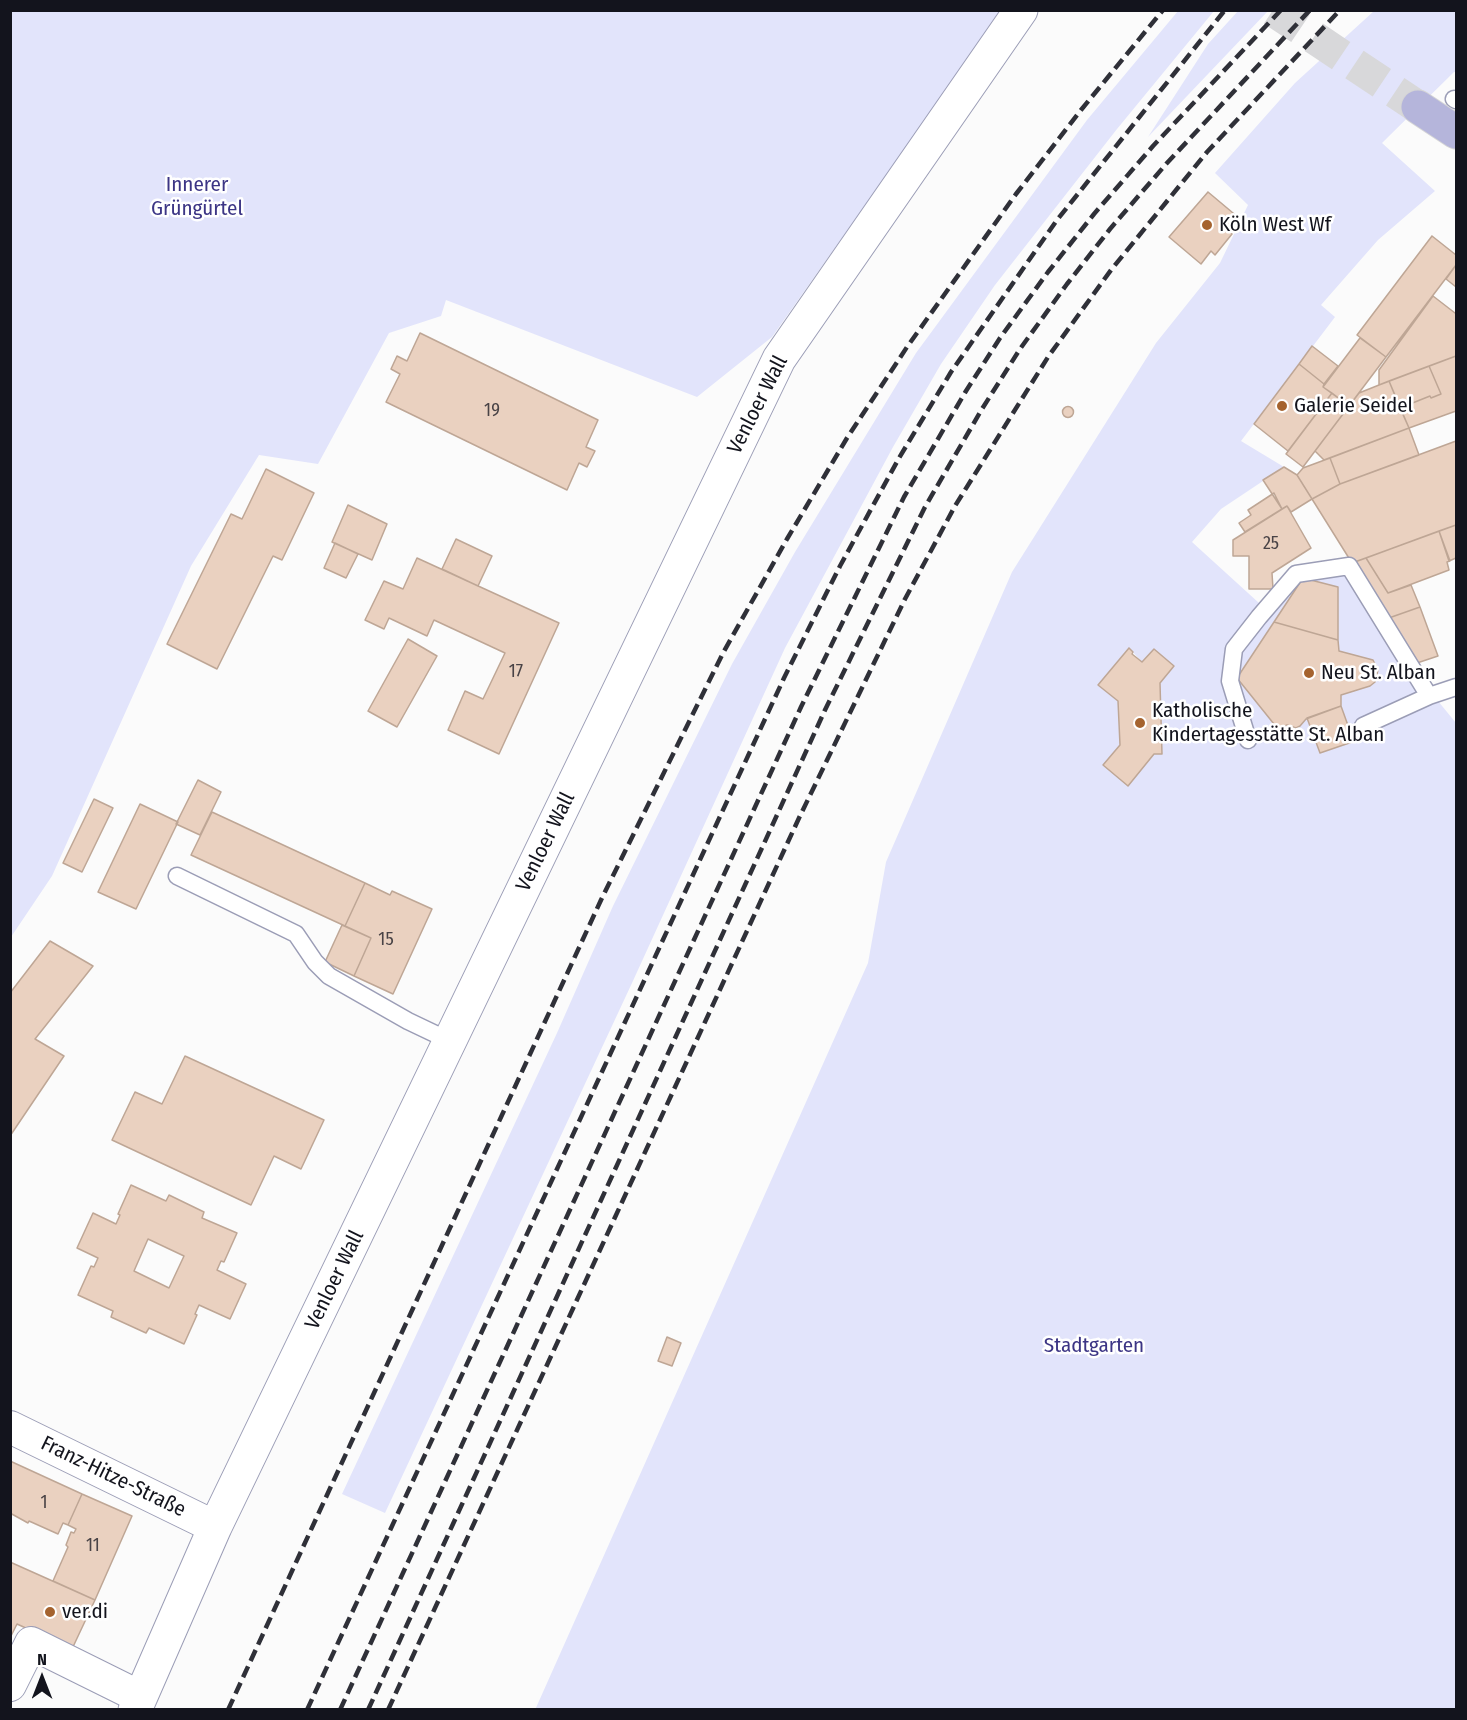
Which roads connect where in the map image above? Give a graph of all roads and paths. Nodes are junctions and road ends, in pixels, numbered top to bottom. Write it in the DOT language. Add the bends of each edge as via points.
graph roads {
  1 [pos="1021,10"];
  2 [pos="1418,107"];
  3 [pos="1456,132"];
  4 [pos="1456,687"];
  5 [pos="1429,696"];
  6 [pos="1363,726"];
  7 [pos="1248,740"];
  8 [pos="177,876"];
  9 [pos="450,1041"];
  10 [pos="10,1428"];
  11 [pos="215,1527"];
  12 [pos="10,1685"];
  13 [pos="137,1703"];
  1 -- 9 [label="street, Venloer Wall" via="779,359"];
  2 -- 3 [label="main road"];
  4 -- 5 [label="lane"];
  5 -- 6 [label="lane"];
  5 -- 7 [label="lane" via="1349,566 1296,574 1234,649 1230,681"];
  8 -- 9 [label="lane" via="296,934 329,976"];
  9 -- 11 [label="street, Venloer Wall"];
  10 -- 11 [label="street, Franz-Hitze-Straße"];
  11 -- 13 [label="street, Venloer Wall"];
  12 -- 13 [label="street" via="31,1643"];
}
